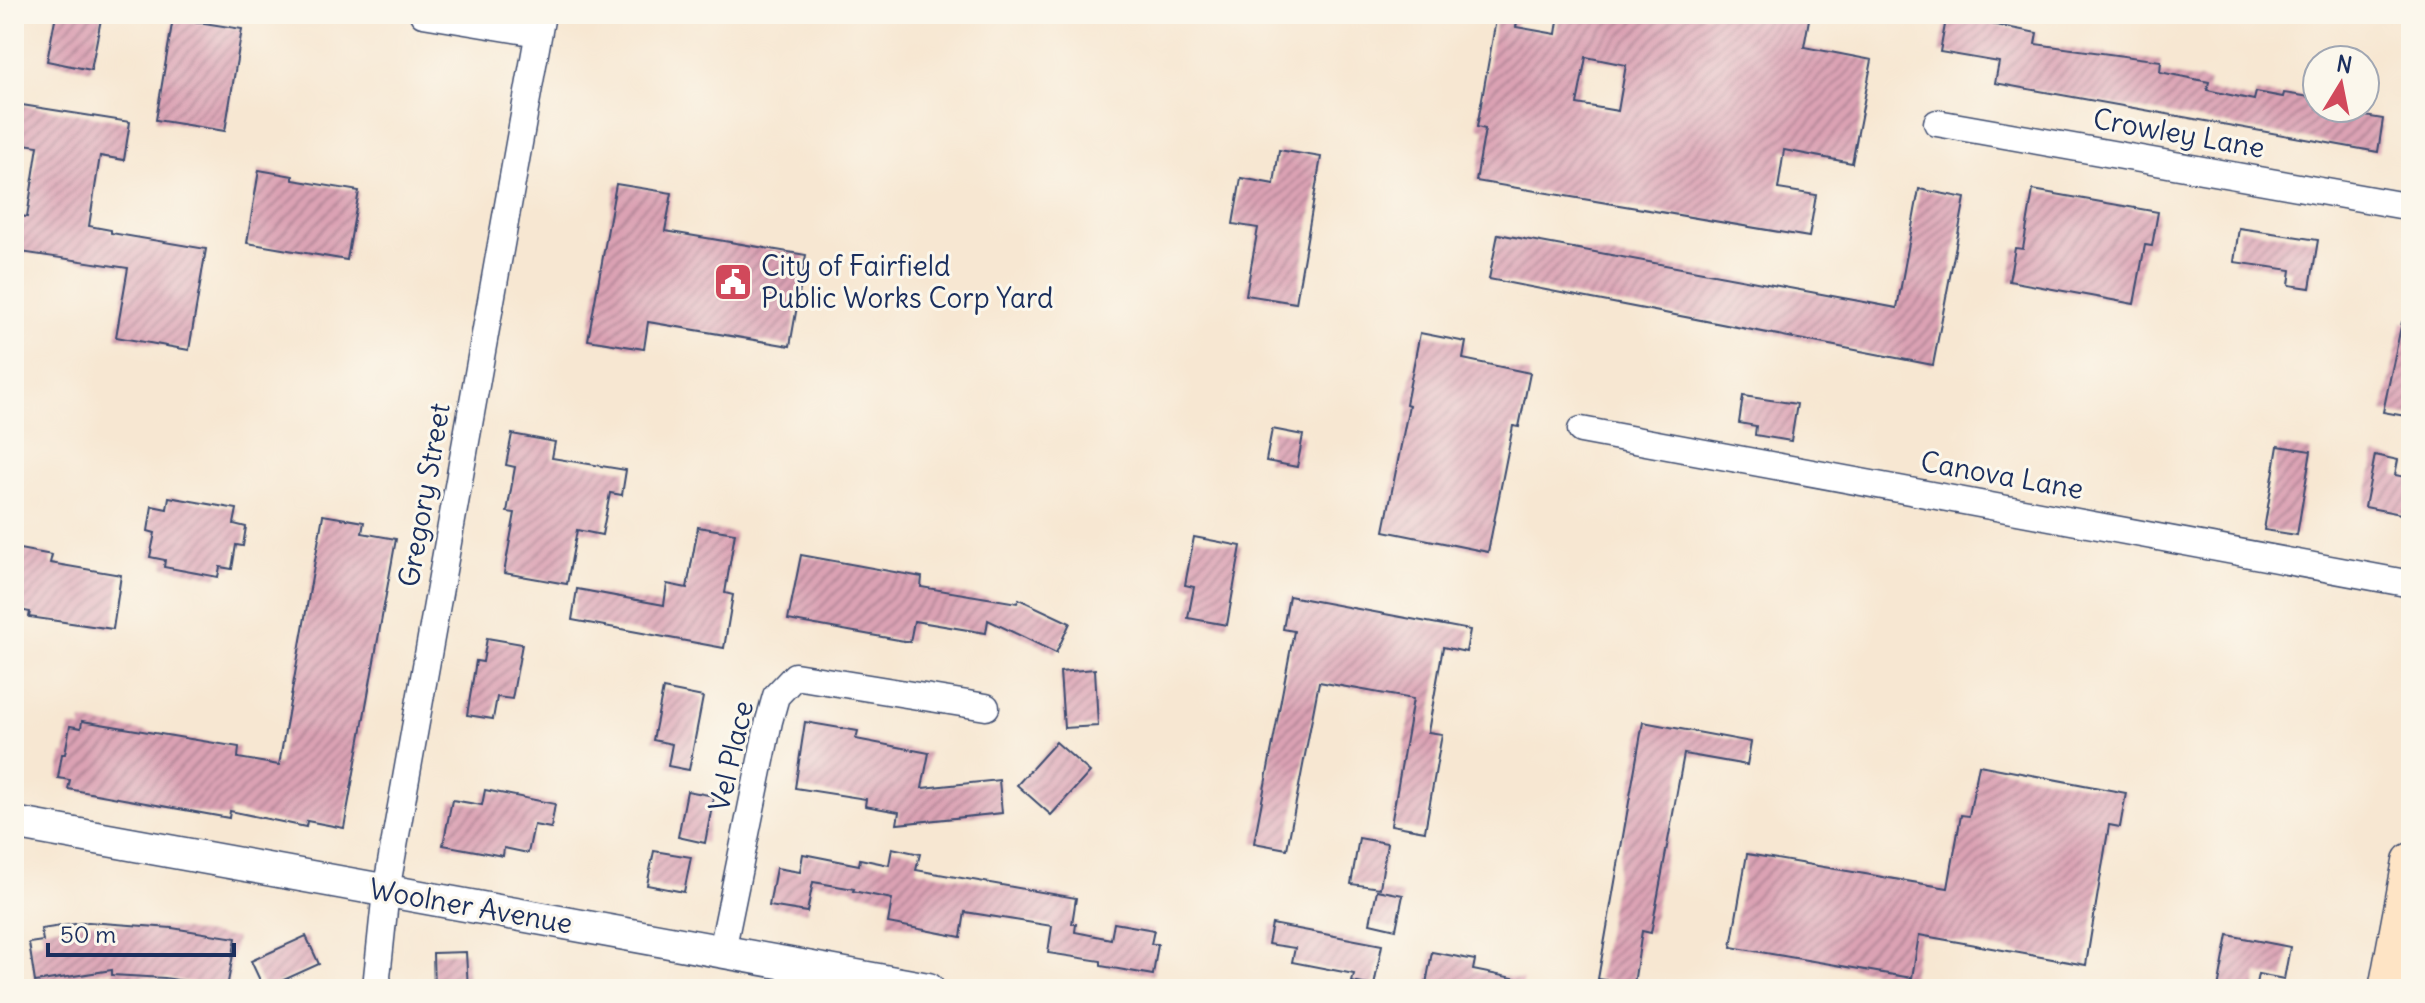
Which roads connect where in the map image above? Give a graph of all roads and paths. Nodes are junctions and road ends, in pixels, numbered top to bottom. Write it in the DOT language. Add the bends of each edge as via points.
graph roads {
  1 [pos="423,14"];
  2 [pos="540,24"];
  3 [pos="1937,123"];
  4 [pos="2411,207"];
  5 [pos="1581,430"];
  6 [pos="2411,584"];
  7 [pos="986,707"];
  8 [pos="14,823"];
  9 [pos="2411,861"];
  10 [pos="386,891"];
  11 [pos="2405,921"];
  12 [pos="722,951"];
  13 [pos="379,989"];
  14 [pos="928,989"];
  15 [pos="2387,989"];
  1 -- 2 [label="street"];
  2 -- 10 [label="street, Gregory Street"];
  3 -- 4 [label="street, Crowley Lane"];
  5 -- 6 [label="street, Canova Lane"];
  7 -- 12 [label="street, Vel Place" via="795,676 776,696 769,721"];
  8 -- 10 [label="street, Woolner Avenue"];
  9 -- 11 [label="main road"];
  10 -- 12 [label="street, Woolner Avenue"];
  10 -- 13 [label="street, Gregory Street"];
  11 -- 15 [label="main road"];
  12 -- 14 [label="street, Woolner Avenue"];
}
